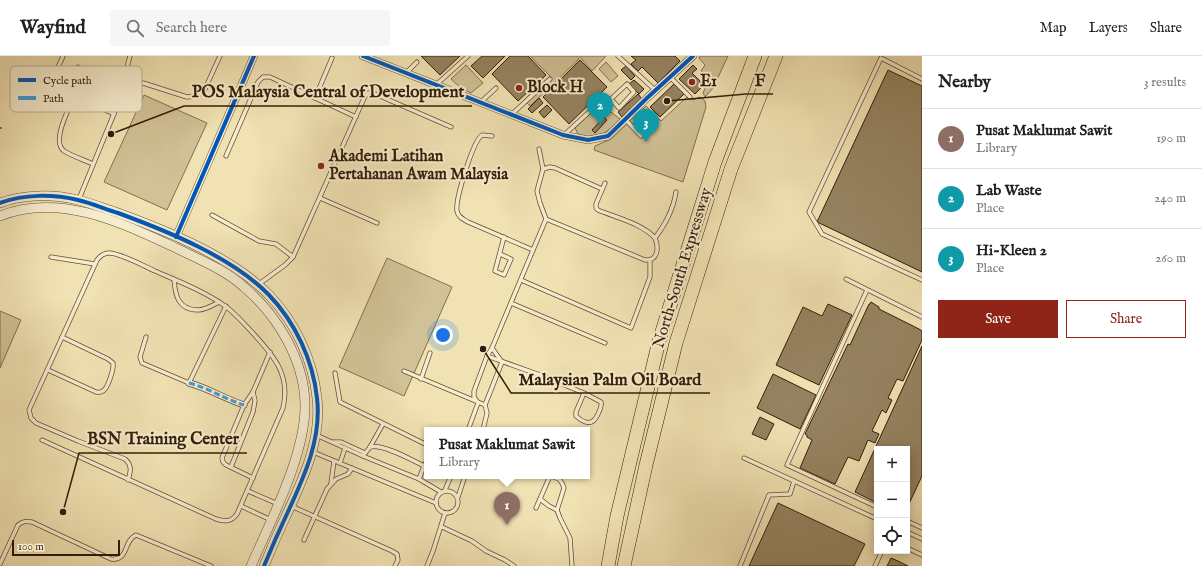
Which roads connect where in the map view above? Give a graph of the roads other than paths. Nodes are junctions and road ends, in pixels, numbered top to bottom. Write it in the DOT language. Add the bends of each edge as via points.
graph roads {
  1 [pos="63,56"];
  2 [pos="130,56"];
  3 [pos="220,56"];
  4 [pos="254,56"];
  5 [pos="363,56"];
  6 [pos="468,56"];
  7 [pos="618,56"];
  8 [pos="693,56"];
  9 [pos="755,56"];
  10 [pos="776,56"];
  11 [pos="332,58"];
  12 [pos="417,62"];
  13 [pos="59,66"];
  14 [pos="127,66"];
  15 [pos="406,73"];
  16 [pos="670,76"];
  17 [pos="550,79"];
  18 [pos="922,79"];
  19 [pos="142,83"];
  20 [pos="437,85"];
  21 [pos="496,88"];
  22 [pos="655,90"];
  23 [pos="690,97"];
  24 [pos="315,98"];
  25 [pos="611,99"];
  26 [pos="480,103"];
  27 [pos="68,112"];
  28 [pos="110,112"];
  29 [pos="114,114"];
  30 [pos="512,115"];
  31 [pos="356,117"];
  32 [pos="625,119"];
  33 [pos="451,127"];
  34 [pos="563,135"];
  35 [pos="492,136"];
  36 [pos="642,136"];
  37 [pos="539,149"];
  38 [pos="226,156"];
  39 [pos="93,164"];
  40 [pos="543,169"];
  41 [pos="605,182"];
  42 [pos="602,189"];
  43 [pos="676,192"];
  44 [pos="320,198"];
  45 [pos="78,200"];
  46 [pos="0,203"];
  47 [pos="212,214"];
  48 [pos="0,216"];
  49 [pos="546,219"];
  50 [pos="377,223"];
  51 [pos="176,237"];
  52 [pos="504,237"];
  53 [pos="655,238"];
  54 [pos="534,250"];
  55 [pos="500,254"];
  56 [pos="51,257"];
  57 [pos="294,257"];
  58 [pos="650,260"];
  59 [pos="95,264"];
  60 [pos="174,279"];
  61 [pos="846,279"];
  62 [pos="521,280"];
  63 [pos="922,280"];
  64 [pos="258,285"];
  65 [pos="867,290"];
  66 [pos="219,302"];
  67 [pos="511,303"];
  68 [pos="226,306"];
  69 [pos="922,317"];
  70 [pos="62,337"];
  71 [pos="146,337"];
  72 [pos="605,343"];
  73 [pos="492,348"];
  74 [pos="270,352"];
  75 [pos="430,353"];
  76 [pos="487,356"];
  77 [pos="502,362"];
  78 [pos="48,370"];
  79 [pos="404,371"];
  80 [pos="335,373"];
  81 [pos="421,379"];
  82 [pos="189,383"];
  83 [pos="253,392"];
  84 [pos="584,393"];
  85 [pos="478,403"];
  86 [pos="244,404"];
  87 [pos="485,405"];
  88 [pos="383,424"];
  89 [pos="469,427"];
  90 [pos="484,427"];
  91 [pos="316,435"];
  92 [pos="42,440"];
  93 [pos="332,442"];
  94 [pos="424,443"];
  95 [pos="370,446"];
  96 [pos="345,448"];
  97 [pos="313,452"];
  98 [pos="364,454"];
  99 [pos="744,458"];
  100 [pos="334,461"];
  101 [pos="340,463"];
  102 [pos="424,466"];
  103 [pos="231,468"];
  104 [pos="352,468"];
  105 [pos="253,478"];
  106 [pos="419,479"];
  107 [pos="449,479"];
  108 [pos="464,479"];
  109 [pos="549,479"];
  110 [pos="557,479"];
  111 [pos="128,480"];
  112 [pos="794,481"];
  113 [pos="331,483"];
  114 [pos="248,491"];
  115 [pos="443,491"];
  116 [pos="458,497"];
  117 [pos="540,499"];
  118 [pos="436,503"];
  119 [pos="278,504"];
  120 [pos="241,506"];
  121 [pos="291,506"];
  122 [pos="874,506"];
  123 [pos="536,508"];
  124 [pos="557,510"];
  125 [pos="445,513"];
  126 [pos="315,517"];
  127 [pos="875,518"];
  128 [pos="271,520"];
  129 [pos="910,522"];
  130 [pos="442,527"];
  131 [pos="922,528"];
  132 [pos="910,533"];
  133 [pos="922,539"];
  134 [pos="304,540"];
  135 [pos="910,549"];
  136 [pos="881,554"];
  137 [pos="922,555"];
  138 [pos="0,564"];
  139 [pos="571,565"];
  140 [pos="211,566"];
  141 [pos="251,566"];
  142 [pos="264,566"];
  143 [pos="395,566"];
  144 [pos="427,566"];
  145 [pos="514,566"];
  146 [pos="608,566"];
  147 [pos="624,566"];
  148 [pos="740,566"];
  149 [pos="875,566"];
  1 -- 13 [label="lane"];
  2 -- 14 [label="lane"];
  3 -- 19 [label="lane" via="204,91 197,96 187,97"];
  4 -- 51 [label="street"];
  5 -- 15 [label="street"];
  6 -- 20 [label="lane"];
  7 -- 22 [label="lane"];
  8 -- 16 [label="street"];
  9 -- 146 [label="highway, North–South Expressway" via="714,162 659,340 617,516"];
  10 -- 147 [label="highway, North–South Expressway" via="731,169 676,343"];
  11 -- 24 [label="lane"];
  12 -- 15 [label="lane"];
  15 -- 20 [label="street"];
  16 -- 22 [label="street"];
  16 -- 23 [label="lane"];
  17 -- 30 [label="lane"];
  18 -- 63 [label="lane" via="882,58 809,212 822,234"];
  20 -- 26 [label="street"];
  21 -- 26 [label="lane"];
  22 -- 32 [label="street"];
  24 -- 31 [label="lane"];
  24 -- 38 [label="lane" via="270,77 262,77"];
  25 -- 25 [label="lane" via="627,84 634,92 619,108"];
  25 -- 34 [label="lane" via="600,102"];
  26 -- 30 [label="street"];
  27 -- 39 [label="lane" via="59,135 59,143 65,151"];
  28 -- 29 [label="lane"];
  29 -- 39 [label="lane"];
  30 -- 34 [label="street"];
  31 -- 33 [label="lane" via="365,96 373,93"];
  31 -- 44 [label="lane"];
  32 -- 34 [label="street" via="608,136 592,140"];
  32 -- 36 [label="lane"];
  35 -- 52 [label="lane" via="482,135 477,140 456,206 461,218"];
  37 -- 40 [label="lane"];
  39 -- 45 [label="lane"];
  40 -- 42 [label="lane" via="555,168"];
  40 -- 49 [label="lane" via="537,191"];
  41 -- 42 [label="lane"];
  42 -- 53 [label="lane" via="596,208 598,210 638,226"];
  43 -- 53 [label="lane" via="667,221"];
  44 -- 50 [label="lane"];
  44 -- 57 [label="lane"];
  45 -- 46 [label="street" via="41,196"];
  45 -- 51 [label="street" via="138,220"];
  47 -- 57 [label="lane" via="259,241 276,244"];
  48 -- 119 [label="street" via="9,212 44,208 75,210 100,216 198,258 243,286 261,303 288,340 303,383 305,404 295,461"];
  49 -- 54 [label="lane"];
  49 -- 58 [label="lane" via="638,258"];
  51 -- 64 [label="street" via="231,266"];
  52 -- 54 [label="lane"];
  52 -- 55 [label="lane"];
  53 -- 58 [label="lane" via="656,253"];
  54 -- 62 [label="lane"];
  55 -- 55 [label="lane" via="496,271 504,275 511,259"];
  56 -- 59 [label="lane"];
  57 -- 64 [label="lane"];
  58 -- 62 [label="lane" via="650,277 631,328"];
  59 -- 60 [label="lane" via="100,256 110,253"];
  59 -- 70 [label="lane"];
  60 -- 66 [label="lane"];
  60 -- 66 [label="lane" via="175,294 179,302 187,308 199,310"];
  61 -- 65 [label="lane"];
  62 -- 67 [label="lane"];
  64 -- 91 [label="street" via="286,315 307,357 317,398"];
  65 -- 69 [label="lane"];
  65 -- 122 [label="lane" via="787,465"];
  66 -- 68 [label="lane"];
  67 -- 72 [label="lane"];
  67 -- 73 [label="lane"];
  68 -- 74 [label="lane"];
  68 -- 82 [label="lane"];
  70 -- 78 [label="lane"];
  70 -- 78 [label="lane" via="113,363 114,368 105,390 96,392"];
  71 -- 82 [label="lane" via="140,357 142,362"];
  73 -- 76 [label="lane"];
  73 -- 77 [label="lane"];
  74 -- 83 [label="lane"];
  74 -- 105 [label="lane" via="283,376 286,397"];
  75 -- 81 [label="lane"];
  76 -- 77 [label="lane"];
  76 -- 85 [label="lane" via="474,390"];
  77 -- 84 [label="lane"];
  77 -- 87 [label="lane"];
  78 -- 111 [label="lane" via="30,410 31,418 36,424 125,459 131,468"];
  79 -- 81 [label="lane"];
  80 -- 88 [label="lane" via="340,402"];
  81 -- 85 [label="lane"];
  82 -- 86 [label="street"];
  83 -- 86 [label="lane"];
  83 -- 103 [label="lane" via="253,412"];
  84 -- 84 [label="lane" via="576,416 592,423 596,420 602,405"];
  85 -- 87 [label="lane"];
  85 -- 89 [label="lane"];
  86 -- 103 [label="lane" via="222,458"];
  87 -- 90 [label="lane" via="487,413"];
  88 -- 94 [label="lane"];
  88 -- 95 [label="lane"];
  91 -- 93 [label="lane"];
  91 -- 97 [label="street"];
  92 -- 111 [label="lane"];
  93 -- 96 [label="lane"];
  93 -- 98 [label="lane" via="341,442"];
  95 -- 98 [label="lane"];
  95 -- 102 [label="lane" via="383,448"];
  96 -- 98 [label="lane"];
  96 -- 101 [label="lane"];
  97 -- 100 [label="lane"];
  97 -- 121 [label="street"];
  98 -- 106 [label="lane"];
  99 -- 112 [label="lane"];
  100 -- 101 [label="lane"];
  100 -- 113 [label="lane"];
  101 -- 104 [label="lane"];
  102 -- 106 [label="lane"];
  103 -- 105 [label="lane"];
  104 -- 113 [label="lane" via="348,474"];
  104 -- 118 [label="lane"];
  105 -- 114 [label="lane"];
  106 -- 115 [label="lane"];
  107 -- 115 [label="lane"];
  108 -- 116 [label="lane"];
  109 -- 117 [label="lane"];
  110 -- 124 [label="lane" via="564,488"];
  111 -- 120 [label="lane" via="221,521 233,519"];
  112 -- 127 [label="lane"];
  112 -- 148 [label="lane" via="790,494 769,495"];
  113 -- 126 [label="lane"];
  114 -- 119 [label="lane"];
  114 -- 120 [label="lane"];
  115 -- 116 [label="lane" via="452,492"];
  115 -- 118 [label="lane" via="437,497"];
  116 -- 125 [label="lane" via="457,508"];
  117 -- 123 [label="lane"];
  117 -- 124 [label="lane"];
  118 -- 125 [label="lane" via="439,510"];
  119 -- 128 [label="street"];
  120 -- 128 [label="lane"];
  121 -- 126 [label="lane"];
  121 -- 142 [label="street"];
  124 -- 139 [label="lane" via="570,538"];
  125 -- 130 [label="lane"];
  126 -- 134 [label="lane"];
  126 -- 143 [label="lane" via="397,554"];
  128 -- 141 [label="street"];
  129 -- 131 [label="lane"];
  130 -- 144 [label="lane"];
  130 -- 145 [label="lane"];
  132 -- 133 [label="lane"];
  135 -- 137 [label="lane"];
  136 -- 149 [label="lane"];
  138 -- 140 [label="lane" via="18,525 26,521 111,559 122,556 130,539 136,535"];
}
